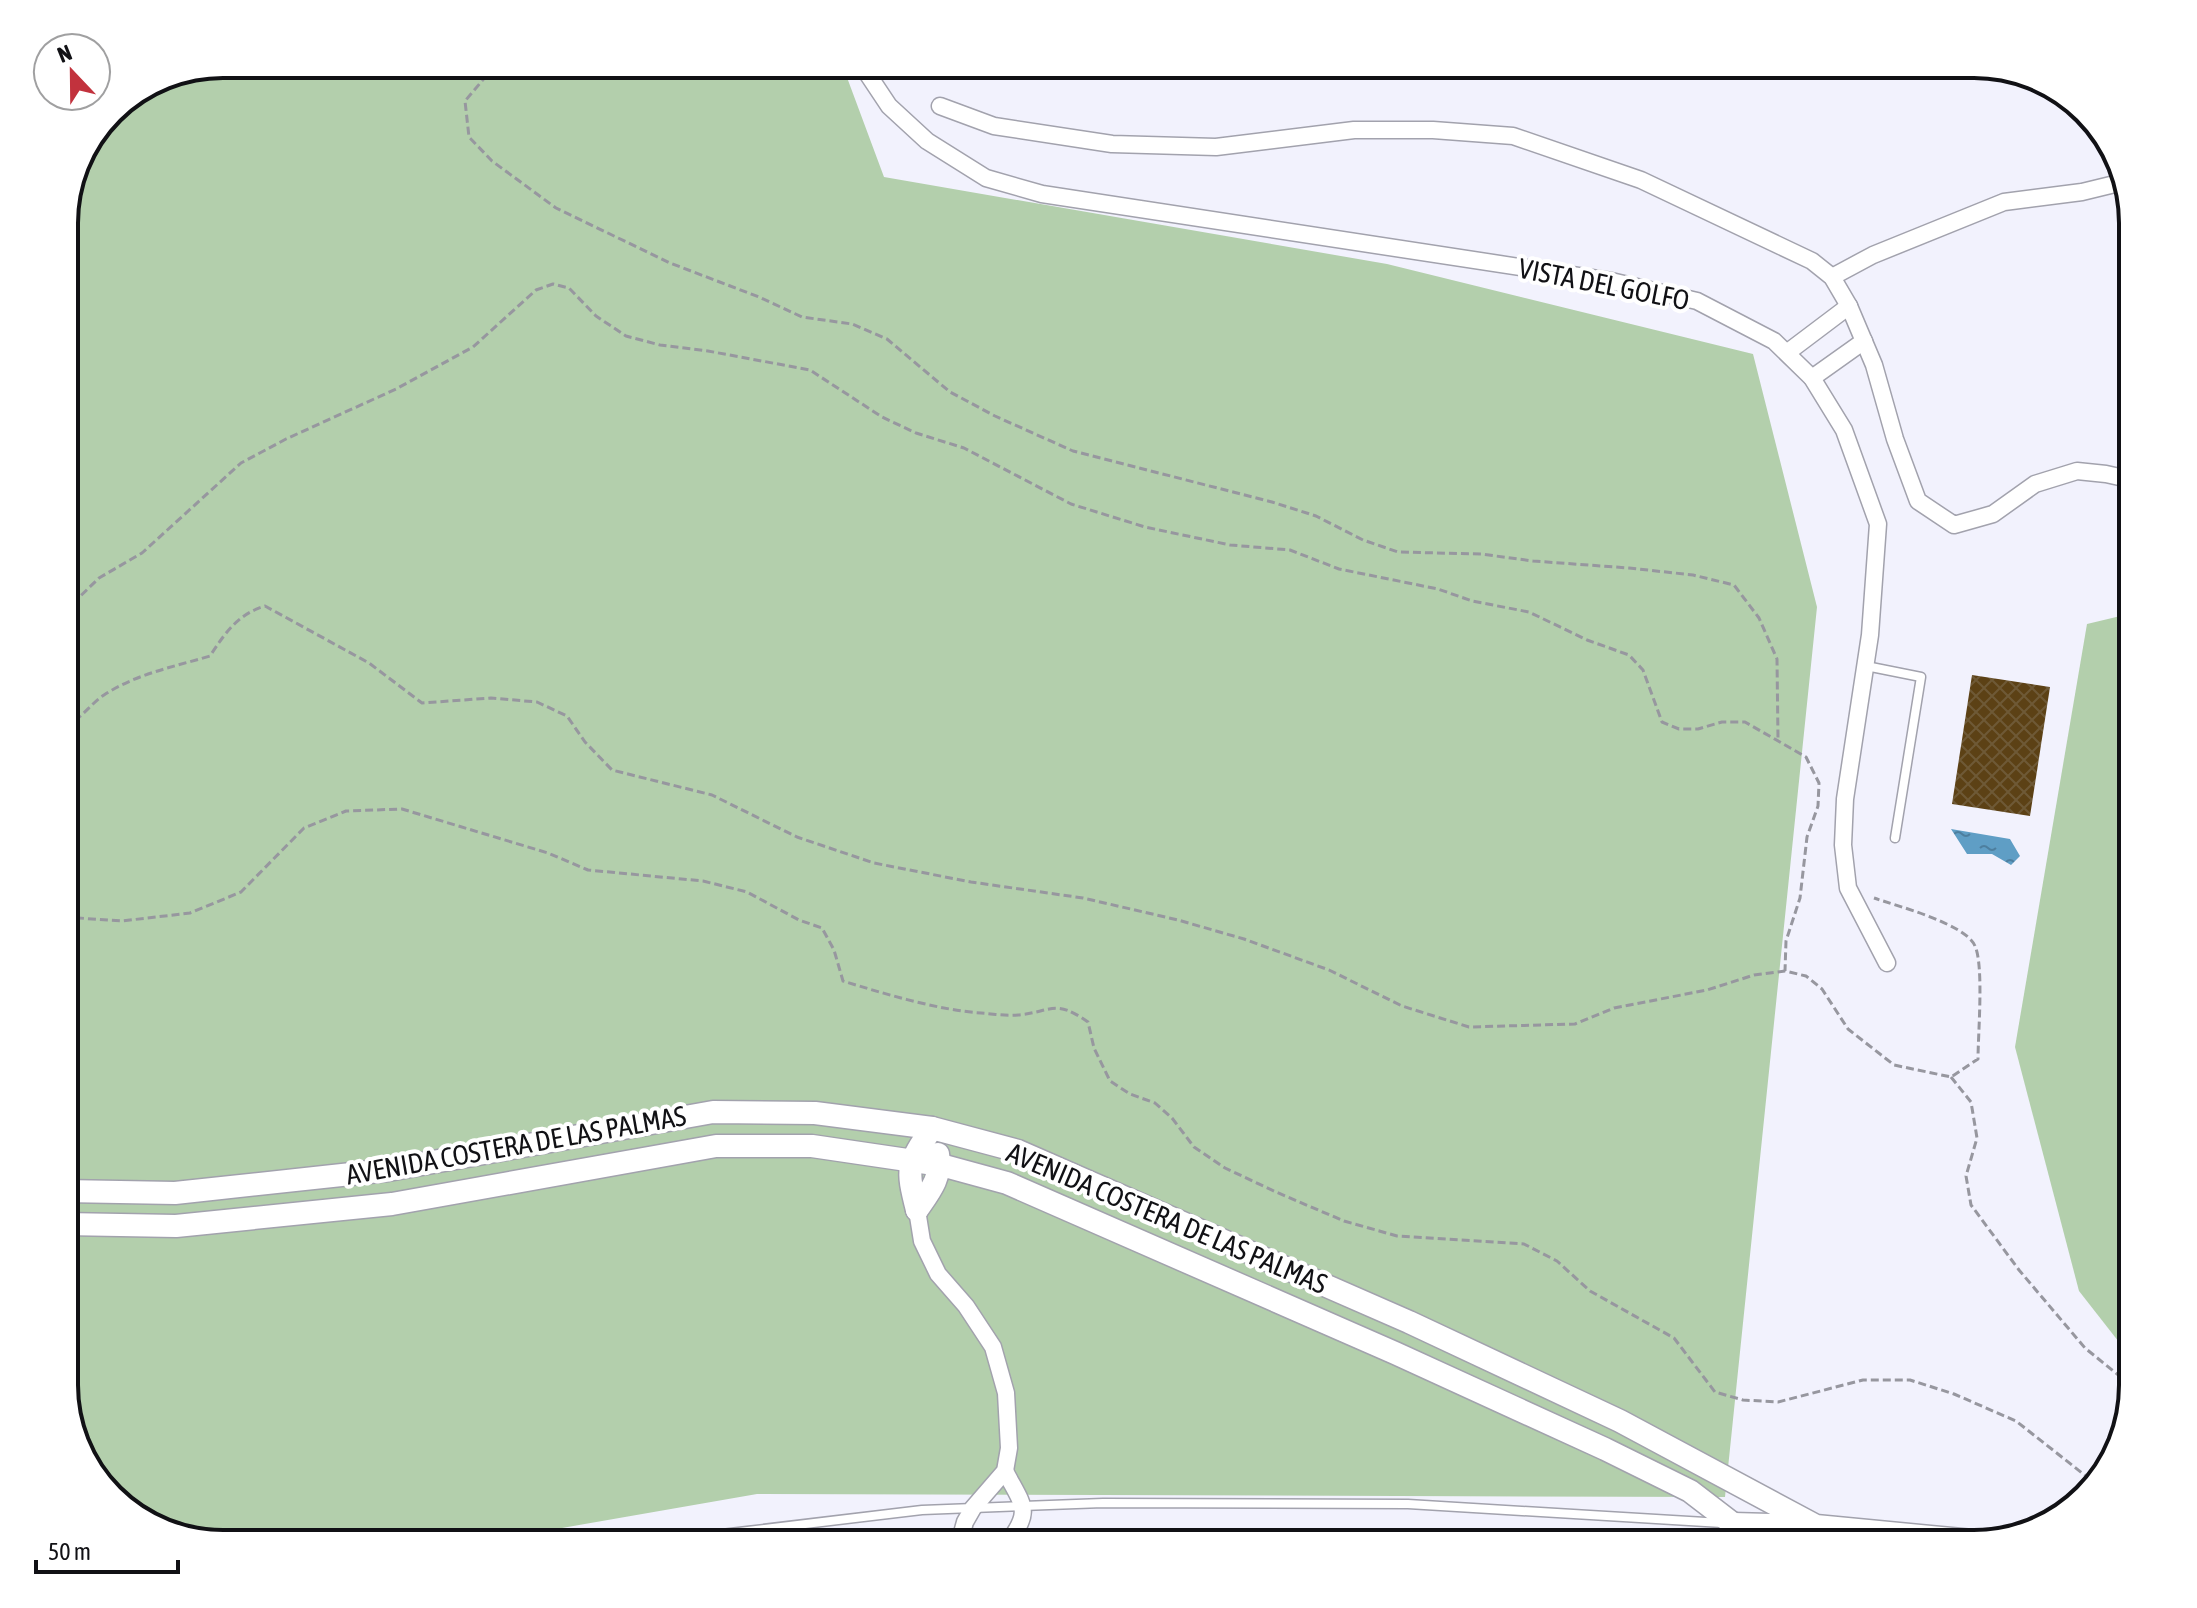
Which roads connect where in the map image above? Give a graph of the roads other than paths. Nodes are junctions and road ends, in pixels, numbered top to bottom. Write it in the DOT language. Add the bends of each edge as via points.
graph roads {
  1 [pos="870,78"];
  2 [pos="940,106"];
  3 [pos="2113,184"];
  4 [pos="1832,277"];
  5 [pos="1849,306"];
  6 [pos="1864,341"];
  7 [pos="1788,352"];
  8 [pos="1812,378"];
  9 [pos="2119,478"];
  10 [pos="1865,666"];
  11 [pos="1895,838"];
  12 [pos="1887,963"];
  13 [pos="932,1128"];
  14 [pos="911,1159"];
  15 [pos="941,1165"];
  16 [pos="78,1191"];
  17 [pos="917,1210"];
  18 [pos="78,1224"];
  19 [pos="1005,1471"];
  20 [pos="1023,1506"];
  21 [pos="973,1508"];
  22 [pos="1816,1526"];
  23 [pos="755,1530"];
  24 [pos="963,1530"];
  25 [pos="1018,1530"];
  26 [pos="1685,1530"];
  27 [pos="1724,1530"];
  28 [pos="1772,1530"];
  29 [pos="1858,1530"];
  1 -- 7 [label="street, VISTA DEL GOLFO" via="889,106 927,141 986,178 1042,194 1611,281 1697,301"];
  2 -- 4 [label="street" via="994,126 1112,144 1216,147 1354,130 1513,136 1641,180 1812,261"];
  3 -- 4 [label="street" via="2004,202"];
  4 -- 5 [label="street"];
  5 -- 6 [label="street"];
  5 -- 7 [label="street"];
  6 -- 8 [label="street"];
  6 -- 9 [label="street" via="1918,501 1954,525 1993,514 2035,484 2077,471"];
  7 -- 8 [label="street, VISTA DEL GOLFO"];
  8 -- 10 [label="street, VISTA DEL GOLFO" via="1844,430 1878,524"];
  10 -- 11 [label="lane" via="1921,677"];
  10 -- 12 [label="street, VISTA DEL GOLFO" via="1843,845 1848,888"];
  13 -- 14 [label="main road"];
  13 -- 15 [label="main road"];
  13 -- 16 [label="main road, AVENIDA COSTERA DE LAS PALMAS" via="815,1113 713,1112 388,1170 175,1193"];
  13 -- 22 [label="main road, AVENIDA COSTERA DE LAS PALMAS" via="1018,1151 1409,1322 1620,1421"];
  14 -- 15 [label="main road, AVENIDA COSTERA DE LAS PALMAS"];
  14 -- 17 [label="main road" via="909,1179"];
  14 -- 18 [label="main road, AVENIDA COSTERA DE LAS PALMAS" via="812,1146 716,1146 392,1204 176,1226"];
  15 -- 17 [label="main road"];
  15 -- 27 [label="main road, AVENIDA COSTERA DE LAS PALMAS" via="1007,1183 1395,1353 1690,1491"];
  17 -- 19 [label="street" via="922,1241 938,1274 993,1347 1006,1393"];
  19 -- 20 [label="street"];
  19 -- 21 [label="street"];
  20 -- 21 [label="lane"];
  20 -- 25 [label="street"];
  20 -- 26 [label="lane" via="1408,1504"];
  21 -- 23 [label="lane"];
  21 -- 24 [label="street"];
  22 -- 28 [label="main road"];
  22 -- 29 [label="main road, AVENIDA COSTERA DE LAS PALMAS"];
}
